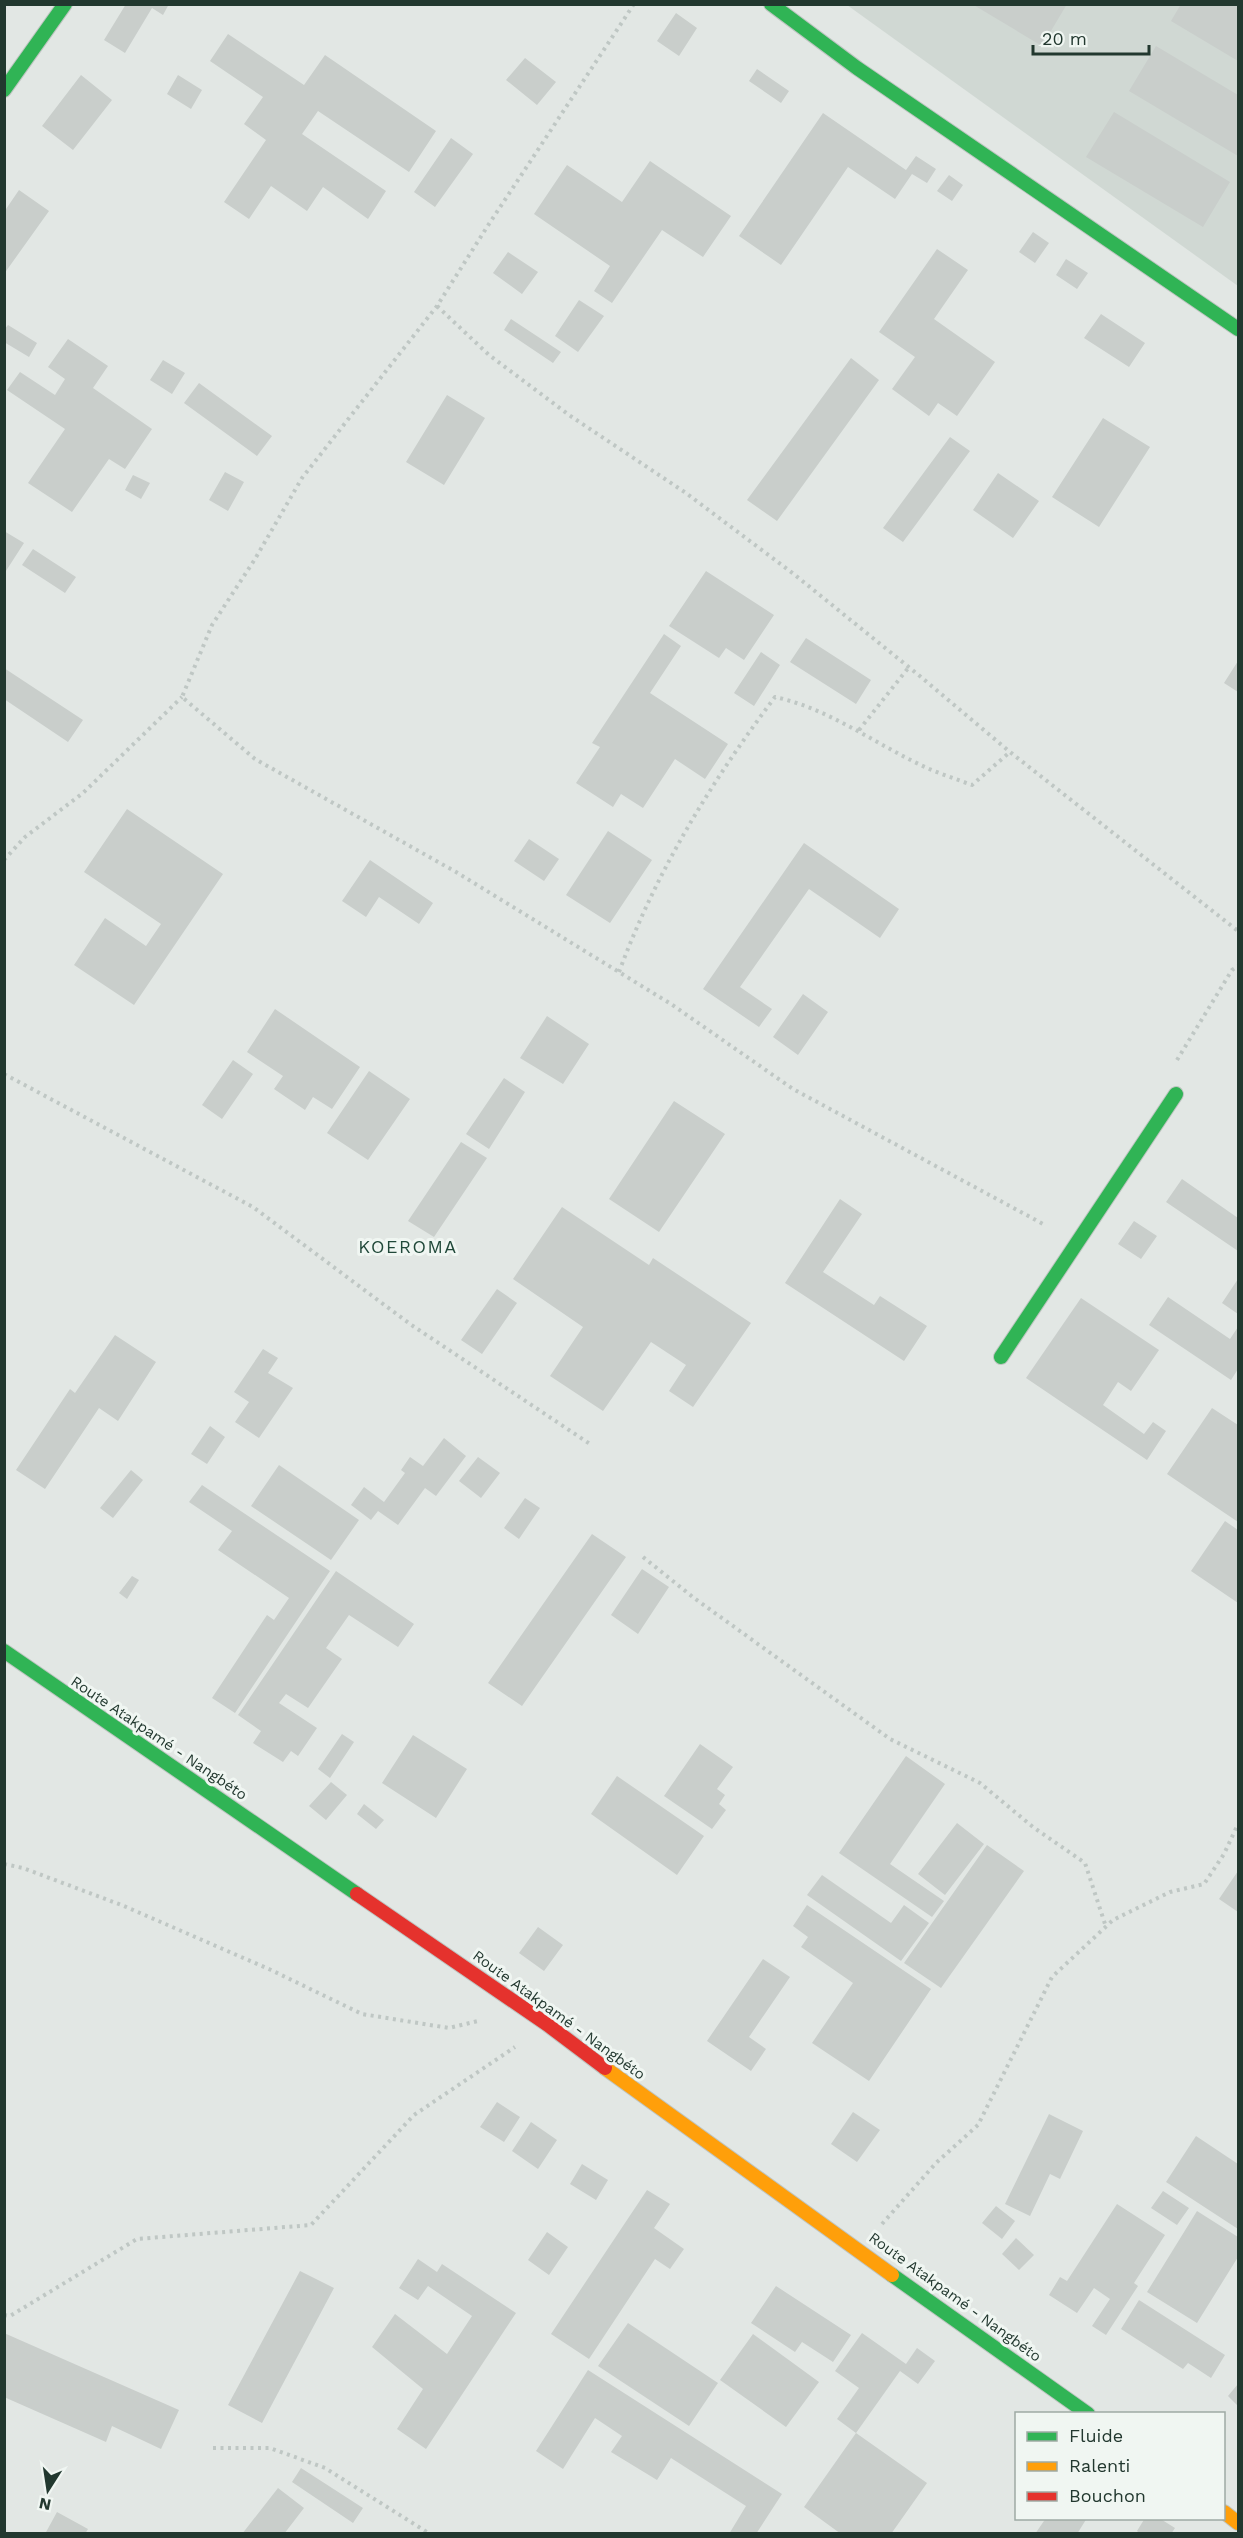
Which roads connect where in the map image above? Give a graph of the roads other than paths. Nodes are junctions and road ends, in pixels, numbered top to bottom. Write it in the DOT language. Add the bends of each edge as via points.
graph roads {
  1 [pos="65,4"];
  2 [pos="771,4"];
  3 [pos="4,90"];
  4 [pos="1239,329"];
  5 [pos="1176,1094"];
  6 [pos="1001,1357"];
  7 [pos="4,1651"];
  8 [pos="1085,2412"];
  9 [pos="1225,2513"];
  10 [pos="1239,2523"];
  1 -- 3 [label="main road"];
  2 -- 4 [label="main road" via="857,68"];
  5 -- 6 [label="main road"];
  7 -- 8 [label="main road, Route Atakpamé - Nangbéto" via="548,2025"];
  9 -- 10 [label="main road"];
}
